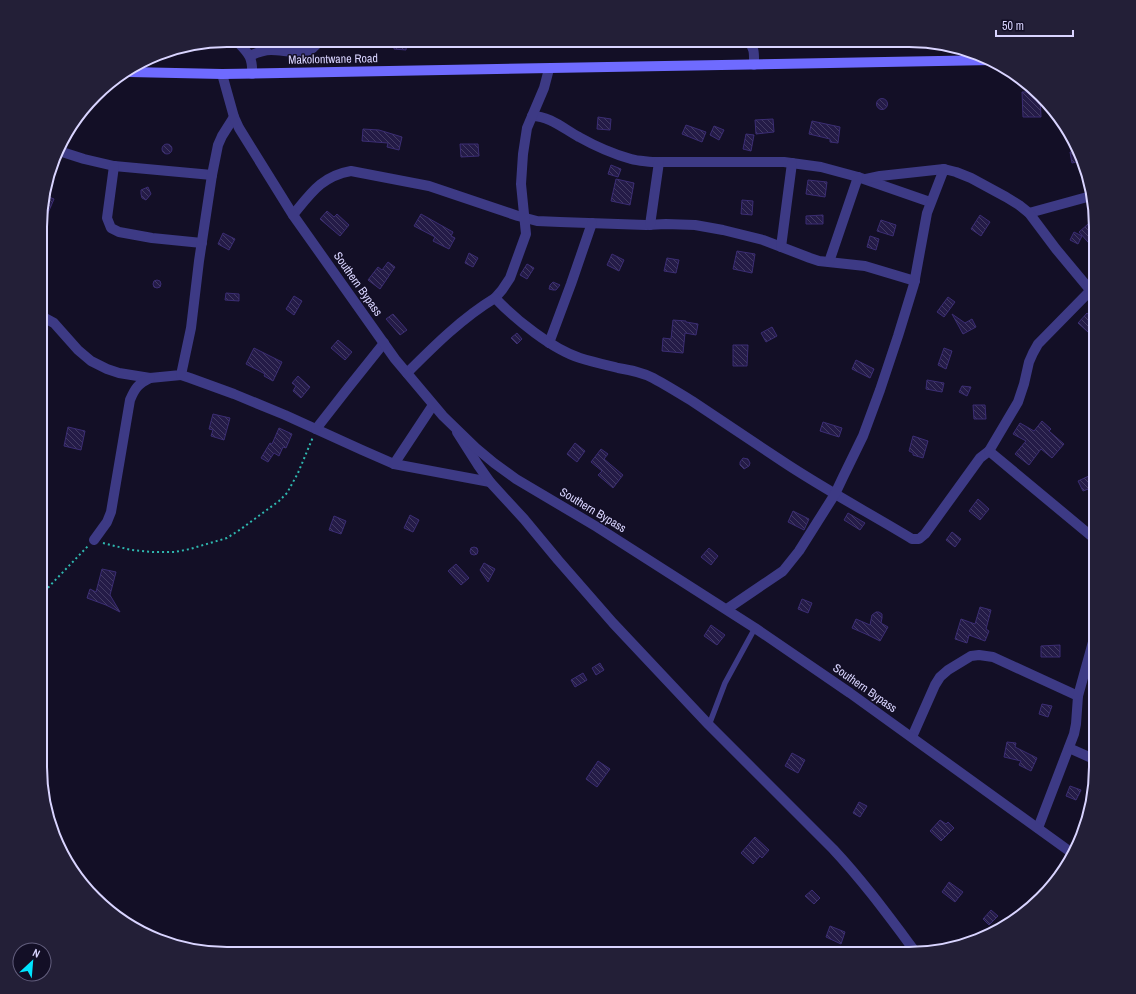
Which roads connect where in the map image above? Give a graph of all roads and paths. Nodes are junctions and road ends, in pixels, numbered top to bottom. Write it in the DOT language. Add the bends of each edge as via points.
graph roads {
  1 [pos="242,47"];
  2 [pos="314,47"];
  3 [pos="753,47"];
  4 [pos="250,56"];
  5 [pos="976,60"];
  6 [pos="754,65"];
  7 [pos="146,68"];
  8 [pos="549,68"];
  9 [pos="222,74"];
  10 [pos="252,74"];
  11 [pos="234,116"];
  12 [pos="532,116"];
  13 [pos="64,152"];
  14 [pos="659,162"];
  15 [pos="792,163"];
  16 [pos="114,166"];
  17 [pos="944,169"];
  18 [pos="212,175"];
  19 [pos="862,178"];
  20 [pos="1086,197"];
  21 [pos="930,202"];
  22 [pos="1029,213"];
  23 [pos="293,215"];
  24 [pos="524,218"];
  25 [pos="592,223"];
  26 [pos="650,225"];
  27 [pos="202,243"];
  28 [pos="781,247"];
  29 [pos="829,262"];
  30 [pos="915,281"];
  31 [pos="1089,289"];
  32 [pos="495,298"];
  33 [pos="1089,298"];
  34 [pos="47,319"];
  35 [pos="384,343"];
  36 [pos="549,343"];
  37 [pos="407,373"];
  38 [pos="181,375"];
  39 [pos="150,378"];
  40 [pos="434,405"];
  41 [pos="455,428"];
  42 [pos="316,429"];
  43 [pos="989,451"];
  44 [pos="394,464"];
  45 [pos="490,482"];
  46 [pos="835,494"];
  47 [pos="1089,534"];
  48 [pos="94,540"];
  49 [pos="47,589"];
  50 [pos="727,609"];
  51 [pos="755,628"];
  52 [pos="1089,656"];
  53 [pos="1078,696"];
  54 [pos="709,725"];
  55 [pos="912,737"];
  56 [pos="1069,748"];
  57 [pos="1089,757"];
  58 [pos="1038,828"];
  59 [pos="1068,850"];
  60 [pos="912,947"];
  1 -- 4 [label="street"];
  2 -- 4 [label="street" via="297,52 263,51"];
  3 -- 6 [label="street"];
  4 -- 10 [label="street"];
  5 -- 6 [label="main road, Makolontwane Road"];
  6 -- 8 [label="main road, Makolontwane Road"];
  7 -- 9 [label="main road, Makolontwane Road"];
  8 -- 10 [label="main road, Makolontwane Road"];
  8 -- 12 [label="street"];
  9 -- 10 [label="main road, Makolontwane Road"];
  9 -- 11 [label="street, Southern Bypass"];
  11 -- 18 [label="street" via="218,145"];
  11 -- 23 [label="street, Southern Bypass"];
  12 -- 14 [label="street" via="552,121 579,137 631,159"];
  12 -- 24 [label="street" via="527,128 523,154 521,184"];
  13 -- 16 [label="street"];
  14 -- 15 [label="street"];
  14 -- 26 [label="street"];
  15 -- 19 [label="street" via="821,167"];
  15 -- 28 [label="street"];
  16 -- 18 [label="street"];
  16 -- 27 [label="street" via="107,218 111,228 152,238"];
  17 -- 19 [label="street"];
  17 -- 21 [label="street"];
  17 -- 22 [label="street" via="985,186"];
  18 -- 27 [label="street"];
  19 -- 21 [label="street"];
  19 -- 29 [label="street"];
  20 -- 22 [label="street"];
  21 -- 30 [label="street"];
  22 -- 31 [label="street"];
  23 -- 24 [label="street" via="321,183 342,172 351,171 429,186"];
  23 -- 35 [label="street, Southern Bypass"];
  24 -- 25 [label="street"];
  24 -- 32 [label="street" via="524,242 510,278"];
  25 -- 26 [label="street"];
  25 -- 36 [label="street"];
  26 -- 28 [label="street" via="695,225 748,236"];
  27 -- 38 [label="street" via="191,328"];
  28 -- 29 [label="street"];
  29 -- 30 [label="street" via="865,266"];
  30 -- 46 [label="street" via="868,423"];
  32 -- 36 [label="street"];
  32 -- 37 [label="street" via="443,338"];
  33 -- 43 [label="street" via="1035,348 1018,402"];
  34 -- 39 [label="street" via="54,323 91,361 119,373"];
  35 -- 37 [label="street, Southern Bypass"];
  35 -- 42 [label="street"];
  36 -- 46 [label="street" via="580,358 652,377"];
  37 -- 40 [label="street, Southern Bypass"];
  38 -- 39 [label="street"];
  38 -- 42 [label="street" via="234,394"];
  39 -- 48 [label="street" via="140,383 130,400 111,512"];
  40 -- 41 [label="street, Southern Bypass"];
  40 -- 44 [label="street"];
  41 -- 45 [label="street"];
  41 -- 50 [label="street, Southern Bypass" via="516,479"];
  42 -- 44 [label="street"];
  42 -- 48 [label="path" via="287,493 227,538 175,552 131,550"];
  43 -- 46 [label="street" via="980,458 919,539 912,539"];
  43 -- 47 [label="street"];
  44 -- 45 [label="street"];
  45 -- 54 [label="street" via="613,623"];
  46 -- 50 [label="street" via="799,551 783,571"];
  48 -- 49 [label="path"];
  50 -- 51 [label="street, Southern Bypass"];
  51 -- 54 [label="lane" via="725,683"];
  51 -- 55 [label="street, Southern Bypass"];
  52 -- 53 [label="street"];
  53 -- 55 [label="street" via="993,657 971,656 940,676"];
  53 -- 56 [label="street" via="1076,724"];
  54 -- 60 [label="street" via="852,868"];
  55 -- 58 [label="street, Southern Bypass"];
  56 -- 57 [label="street"];
  56 -- 58 [label="street"];
  58 -- 59 [label="street, Southern Bypass"];
}
